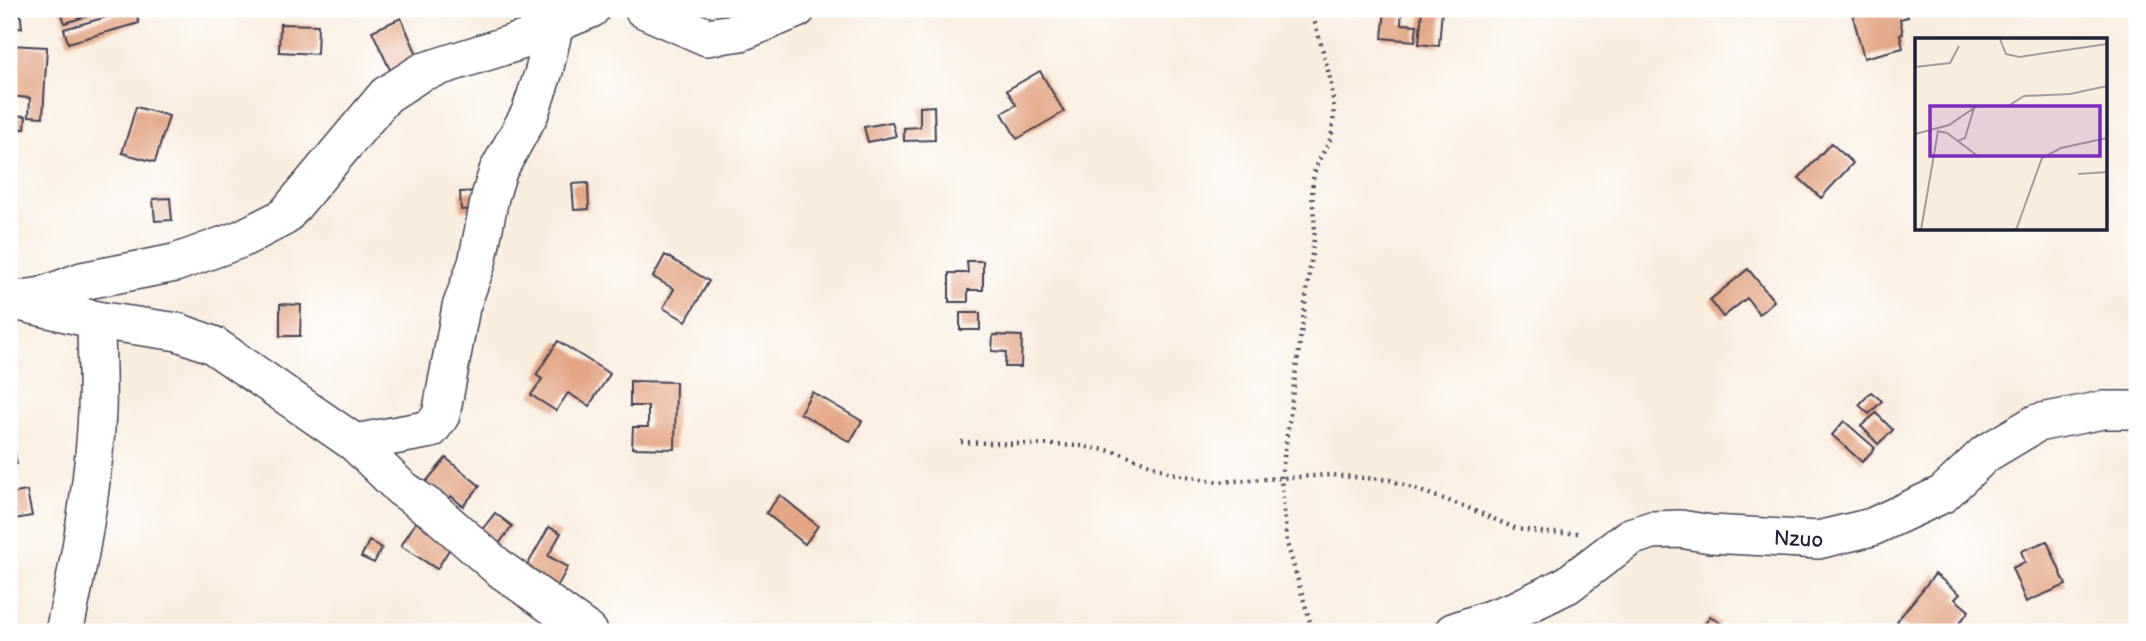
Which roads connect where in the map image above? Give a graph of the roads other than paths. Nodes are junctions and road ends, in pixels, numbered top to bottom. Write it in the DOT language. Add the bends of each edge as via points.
graph roads {
  1 [pos="591,9"];
  2 [pos="643,9"];
  3 [pos="797,9"];
  4 [pos="555,24"];
  5 [pos="12,301"];
  6 [pos="96,320"];
  7 [pos="2137,410"];
  8 [pos="355,443"];
  9 [pos="64,632"];
  10 [pos="589,632"];
  11 [pos="1453,632"];
  1 -- 4 [label="street"];
  2 -- 3 [label="street" via="707,37 741,33"];
  4 -- 5 [label="street" via="533,37 422,72 386,95 284,217 175,263 82,281"];
  4 -- 8 [label="street" via="530,113 494,184 477,263 461,307 441,415 431,429"];
  5 -- 6 [label="street"];
  6 -- 8 [label="street" via="178,332 214,345"];
  6 -- 9 [label="street" via="97,411 86,520"];
  7 -- 11 [label="street, Nzuo" via="2103,410 2037,423 1985,453 1943,494 1872,527 1818,540 1680,529 1630,537 1567,585 1516,610"];
  8 -- 10 [label="street" via="401,488 499,568"];
}
